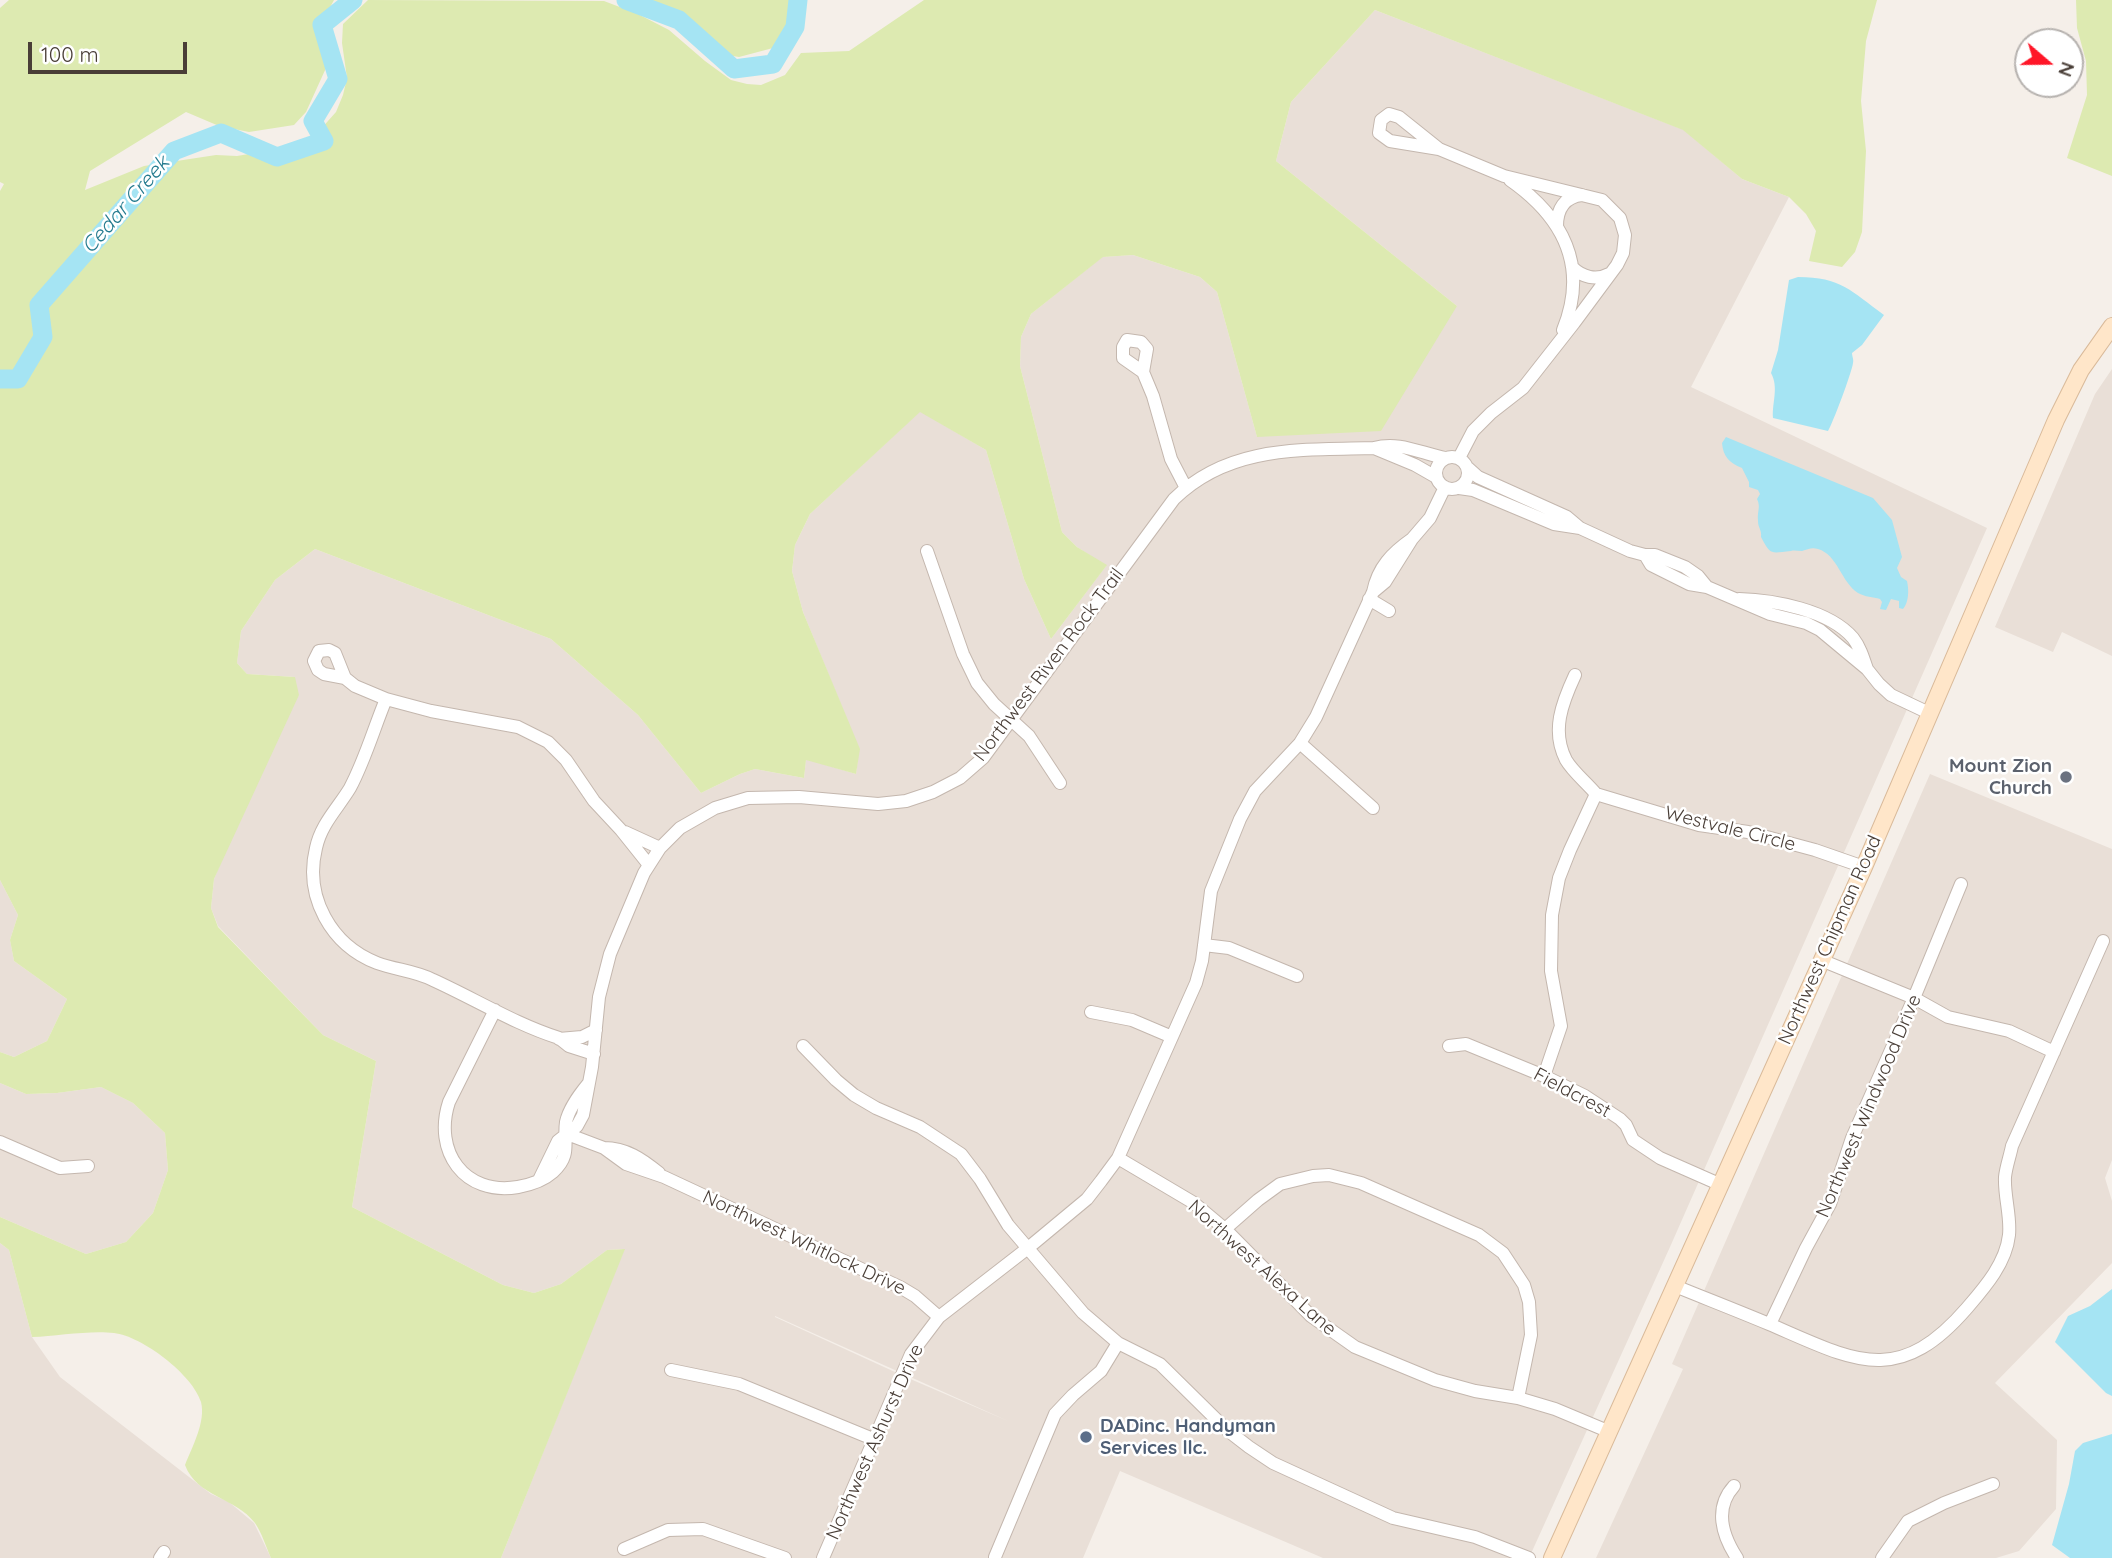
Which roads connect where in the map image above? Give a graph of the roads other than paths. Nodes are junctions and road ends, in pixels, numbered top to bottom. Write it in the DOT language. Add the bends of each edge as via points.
graph roads {
  1 [pos="1439,149"];
  2 [pos="1504,176"];
  3 [pos="1586,195"];
  4 [pos="1558,226"];
  5 [pos="1572,267"];
  6 [pos="1609,274"];
  7 [pos="2112,326"];
  8 [pos="1558,343"];
  9 [pos="1143,372"];
  10 [pos="1374,448"];
  11 [pos="1445,458"];
  12 [pos="1463,463"];
  13 [pos="1436,477"];
  14 [pos="1185,488"];
  15 [pos="1445,488"];
  16 [pos="1459,488"];
  17 [pos="1580,528"];
  18 [pos="927,551"];
  19 [pos="1371,596"];
  20 [pos="1389,611"];
  21 [pos="1575,675"];
  22 [pos="345,678"];
  23 [pos="386,699"];
  24 [pos="1929,713"];
  25 [pos="1011,720"];
  26 [pos="1300,743"];
  27 [pos="1060,783"];
  28 [pos="1596,794"];
  29 [pos="1373,808"];
  30 [pos="621,830"];
  31 [pos="660,848"];
  32 [pos="649,866"];
  33 [pos="1864,867"];
  34 [pos="1961,884"];
  35 [pos="2104,940"];
  36 [pos="1204,945"];
  37 [pos="1821,960"];
  38 [pos="1297,976"];
  39 [pos="1914,998"];
  40 [pos="495,1010"];
  41 [pos="1091,1012"];
  42 [pos="596,1030"];
  43 [pos="1172,1037"];
  44 [pos="558,1038"];
  45 [pos="1449,1045"];
  46 [pos="803,1046"];
  47 [pos="2054,1052"];
  48 [pos="594,1054"];
  49 [pos="1544,1076"];
  50 [pos="567,1133"];
  51 [pos="0,1142"];
  52 [pos="1118,1158"];
  53 [pos="88,1166"];
  54 [pos="1719,1184"];
  55 [pos="1225,1229"];
  56 [pos="1028,1248"];
  57 [pos="1675,1286"];
  58 [pos="939,1317"];
  59 [pos="1770,1324"];
  60 [pos="1118,1343"];
  61 [pos="671,1370"];
  62 [pos="1518,1398"];
  63 [pos="1610,1432"];
  64 [pos="873,1439"];
  65 [pos="1993,1484"];
  66 [pos="1734,1486"];
  67 [pos="624,1549"];
  68 [pos="995,1557"];
  69 [pos="785,1558"];
  70 [pos="824,1558"];
  71 [pos="1529,1558"];
  72 [pos="1552,1558"];
  73 [pos="1738,1558"];
  74 [pos="1882,1558"];
  1 -- 2 [label="street"];
  2 -- 3 [label="street"];
  2 -- 4 [label="street" via="1532,196"];
  3 -- 4 [label="street" via="1566,201 1558,211"];
  3 -- 6 [label="street" via="1610,206 1624,227 1623,253"];
  4 -- 5 [label="street"];
  5 -- 6 [label="street" via="1593,278"];
  5 -- 8 [label="street" via="1571,305"];
  6 -- 8 [label="street"];
  7 -- 24 [label="main road, Northwest Chipman Road" via="2081,370 2056,420"];
  8 -- 12 [label="street" via="1523,388 1473,431"];
  9 -- 14 [label="street"];
  10 -- 11 [label="street, Northwest Riven Rock Trail" via="1396,445"];
  10 -- 13 [label="street, Northwest Riven Rock Trail"];
  10 -- 14 [label="street, Northwest Riven Rock Trail" via="1247,456 1214,469"];
  11 -- 12 [label="street, Northwest Riven Rock Trail"];
  11 -- 13 [label="street" via="1437,466"];
  12 -- 16 [label="street" via="1468,478"];
  12 -- 17 [label="street" via="1478,477 1567,517"];
  13 -- 15 [label="street, Northwest Riven Rock Trail"];
  14 -- 25 [label="street, Northwest Riven Rock Trail"];
  15 -- 16 [label="street"];
  15 -- 19 [label="street, Northwest Ashurst Drive" via="1430,517 1412,539 1391,554 1376,576"];
  16 -- 17 [label="street" via="1553,524"];
  17 -- 24 [label="street" via="1685,567 1707,587 1734,598 1792,606 1841,627 1862,652 1878,684"];
  18 -- 25 [label="street" via="971,672"];
  19 -- 20 [label="street"];
  19 -- 26 [label="street, Northwest Ashurst Drive"];
  21 -- 28 [label="street" via="1558,721 1559,739 1567,761"];
  22 -- 23 [label="street"];
  23 -- 30 [label="street" via="532,733 566,760"];
  23 -- 40 [label="street" via="350,787 323,828 316,848 318,901 324,918 356,954 426,976"];
  24 -- 33 [label="main road, Northwest Chipman Road"];
  25 -- 27 [label="street" via="1029,736"];
  25 -- 31 [label="street, Northwest Riven Rock Trail" via="983,758 960,778 933,792 878,804 748,797 698,817"];
  26 -- 29 [label="street"];
  26 -- 36 [label="street, Northwest Ashurst Drive" via="1246,805 1211,891"];
  28 -- 33 [label="street, Westvale Circle" via="1699,825 1815,850"];
  28 -- 49 [label="street" via="1559,878 1552,915 1551,971 1561,1026"];
  30 -- 31 [label="street"];
  30 -- 32 [label="street"];
  31 -- 32 [label="street, Northwest Riven Rock Trail"];
  32 -- 42 [label="street, Northwest Riven Rock Trail" via="603,975"];
  33 -- 37 [label="main road, Northwest Chipman Road"];
  34 -- 39 [label="street, Northwest Windwood Drive"];
  35 -- 47 [label="street"];
  36 -- 38 [label="street" via="1229,948"];
  36 -- 43 [label="street, Northwest Ashurst Drive" via="1196,983"];
  37 -- 39 [label="street"];
  37 -- 54 [label="main road, Northwest Chipman Road"];
  39 -- 47 [label="street" via="1948,1017 2009,1031"];
  39 -- 59 [label="street, Northwest Windwood Drive" via="1852,1138 1830,1204"];
  40 -- 44 [label="street"];
  40 -- 50 [label="street" via="445,1114 445,1141 454,1163 481,1184 512,1188 553,1172 568,1146"];
  41 -- 43 [label="street" via="1132,1020"];
  42 -- 44 [label="street" via="582,1037"];
  42 -- 48 [label="street, Northwest Riven Rock Trail"];
  43 -- 52 [label="street, Northwest Ashurst Drive"];
  44 -- 48 [label="street"];
  45 -- 49 [label="street, Fieldcrest" via="1466,1044"];
  46 -- 56 [label="street" via="854,1095 920,1127 961,1154"];
  47 -- 59 [label="street" via="2012,1146 2005,1178 2009,1235 2001,1263 1949,1328 1923,1348 1893,1360 1864,1360 1823,1349"];
  48 -- 50 [label="street, Northwest Riven Rock Trail" via="583,1115"];
  49 -- 54 [label="street, Fieldcrest" via="1602,1106 1626,1125 1633,1140 1660,1158"];
  50 -- 58 [label="street, Northwest Whitlock Drive" via="900,1287"];
  51 -- 53 [label="street" via="60,1168"];
  52 -- 55 [label="street, Northwest Alexa Lane" via="1194,1203"];
  52 -- 56 [label="street, Northwest Ashurst Drive" via="1087,1199"];
  54 -- 57 [label="main road, Northwest Chipman Road"];
  55 -- 62 [label="street, Northwest Alexa Lane" via="1339,1338 1435,1380"];
  55 -- 62 [label="street" via="1280,1184 1329,1175 1361,1183 1479,1235 1503,1253 1524,1285 1529,1302 1531,1335"];
  56 -- 58 [label="street, Northwest Ashurst Drive"];
  56 -- 60 [label="street" via="1083,1313"];
  57 -- 59 [label="street"];
  57 -- 63 [label="main road, Northwest Chipman Road"];
  58 -- 64 [label="street, Northwest Ashurst Drive" via="911,1354"];
  60 -- 68 [label="street" via="1101,1371 1055,1415"];
  60 -- 71 [label="street" via="1160,1364 1227,1430 1273,1463 1393,1518 1475,1537"];
  61 -- 64 [label="street" via="739,1384"];
  62 -- 63 [label="street, Northwest Alexa Lane"];
  63 -- 72 [label="main road, Northwest Chipman Road"];
  64 -- 70 [label="street, Northwest Ashurst Drive"];
  65 -- 74 [label="street" via="1908,1521"];
  66 -- 73 [label="street" via="1724,1497 1721,1522"];
  67 -- 69 [label="street" via="668,1530 703,1529"];
}
